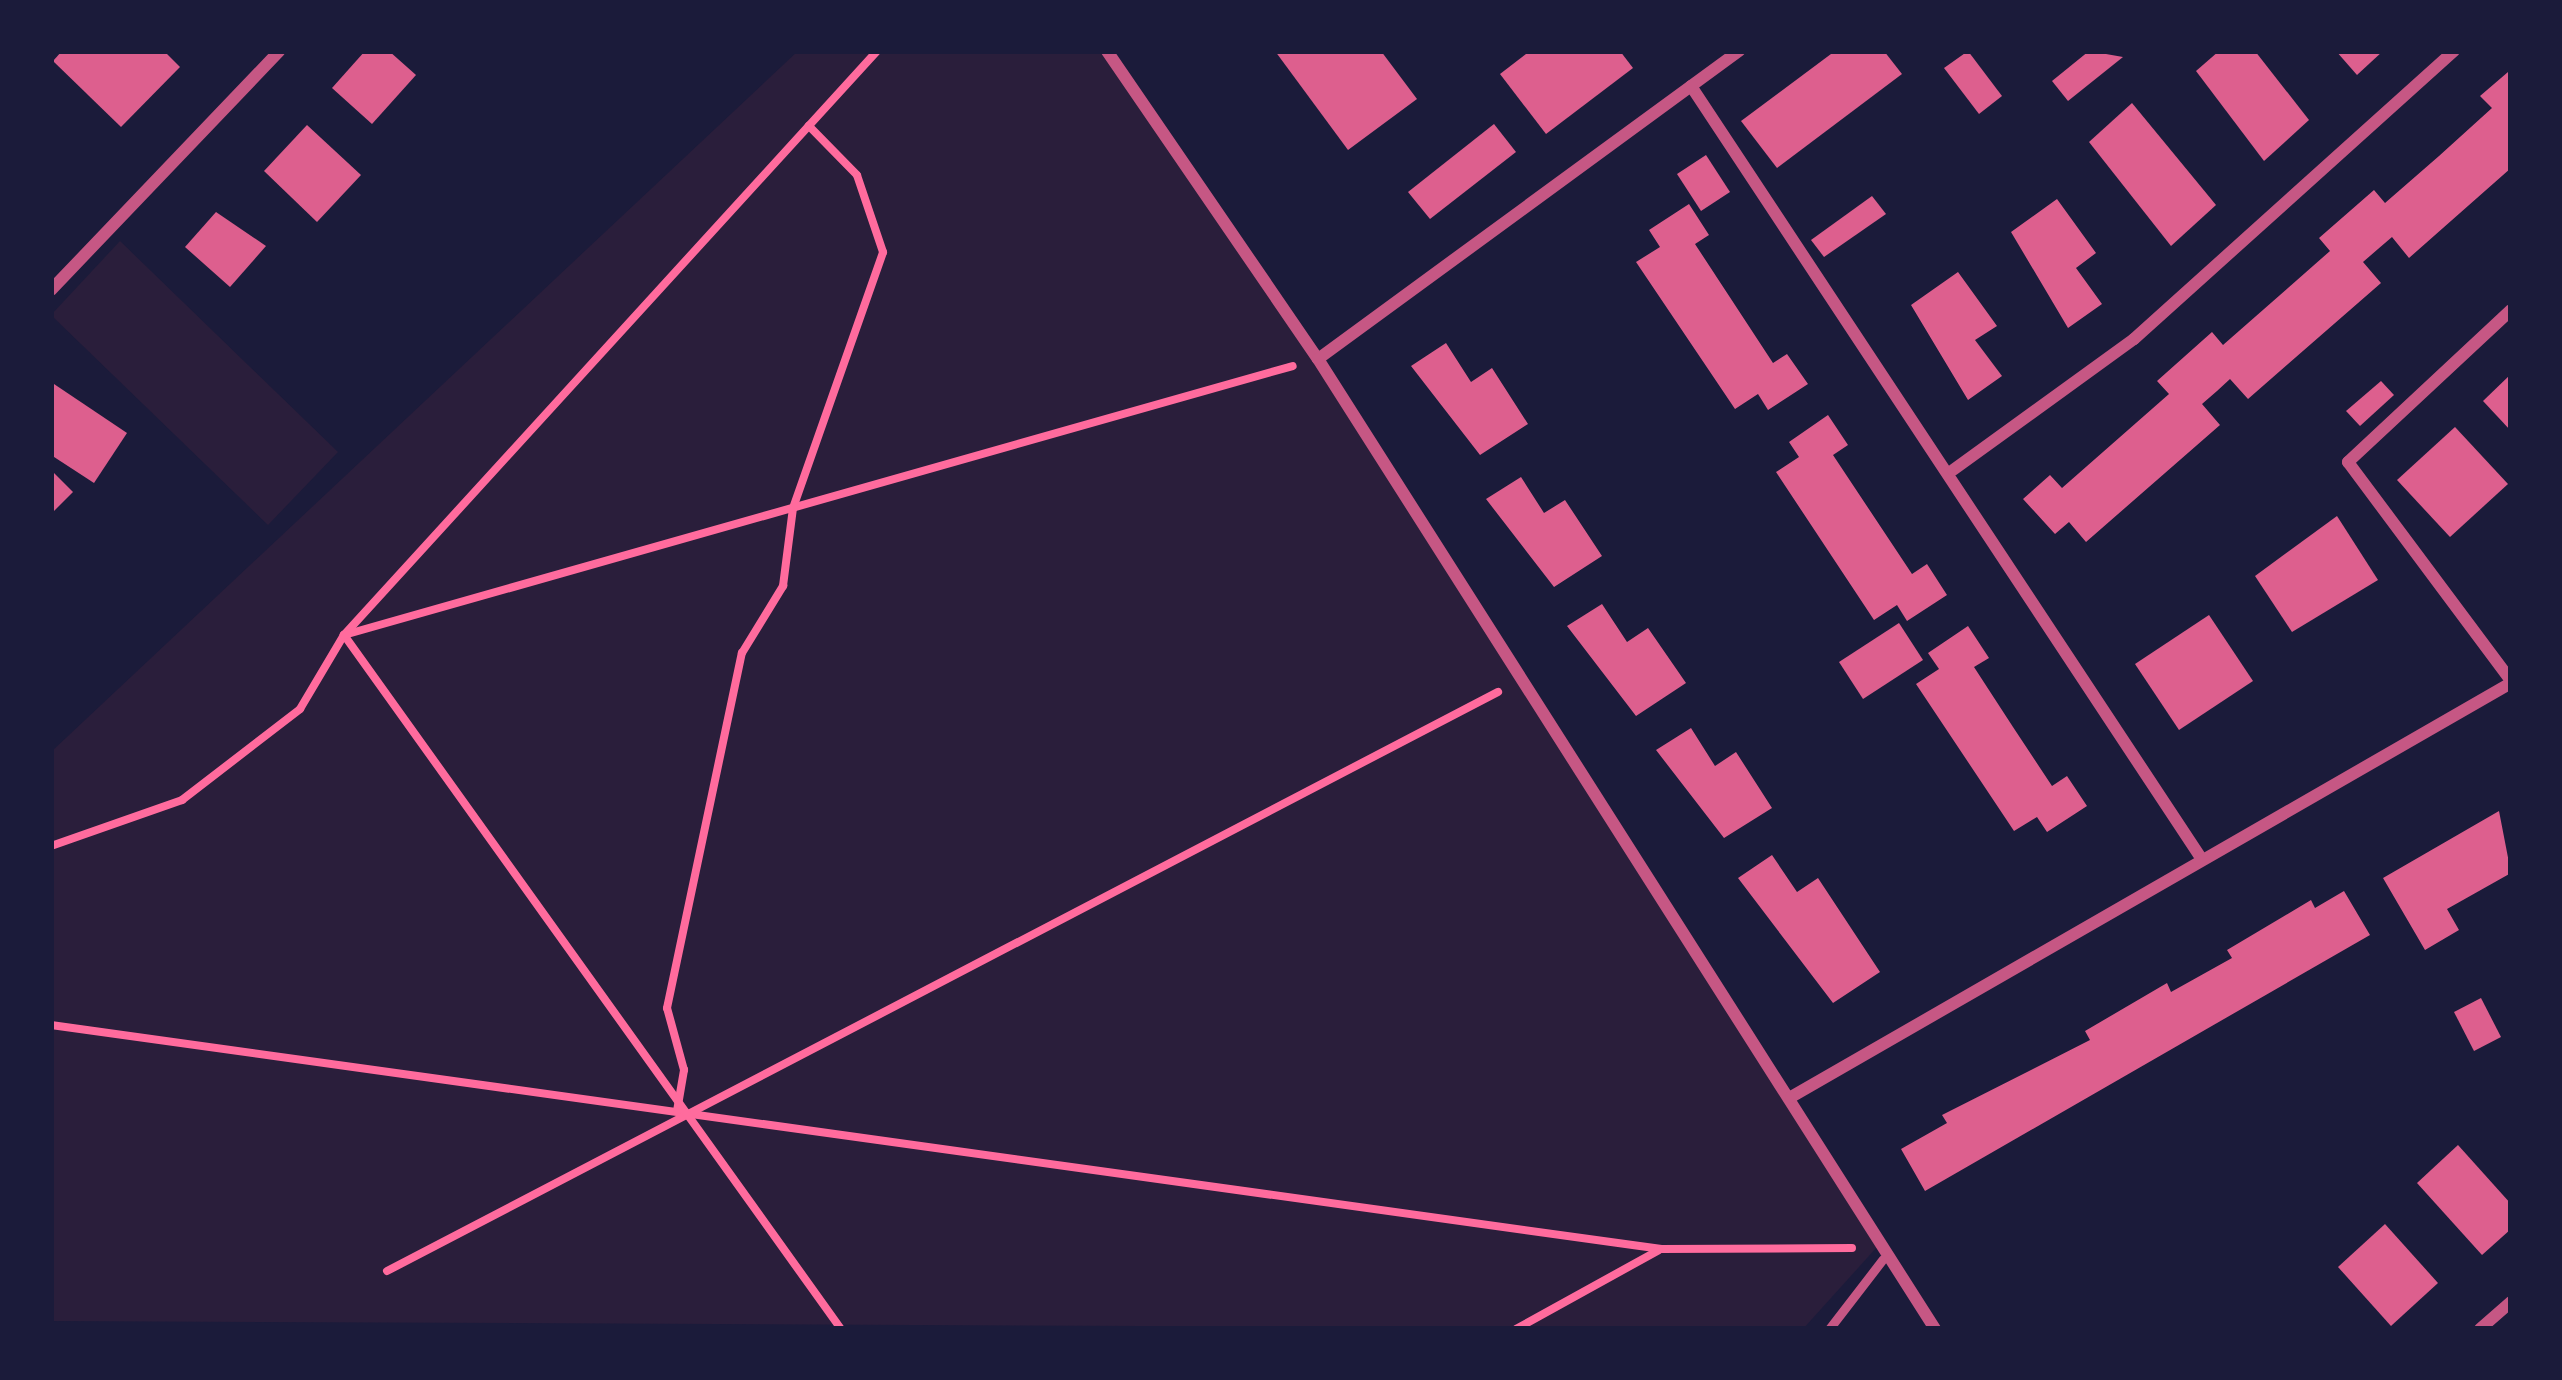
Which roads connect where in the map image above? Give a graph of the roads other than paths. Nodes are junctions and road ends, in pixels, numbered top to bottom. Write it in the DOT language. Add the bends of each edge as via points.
graph roads {
  1 [pos="279,51"];
  2 [pos="1107,51"];
  3 [pos="1738,51"];
  4 [pos="2454,51"];
  5 [pos="1691,86"];
  6 [pos="51,290"];
  7 [pos="2511,310"];
  8 [pos="1318,359"];
  9 [pos="1953,470"];
  10 [pos="2511,682"];
  11 [pos="2198,855"];
  12 [pos="1791,1097"];
  13 [pos="1880,1253"];
  14 [pos="2511,1302"];
  15 [pos="1829,1329"];
  16 [pos="1935,1329"];
  17 [pos="2480,1329"];
  1 -- 6 [label="street"];
  2 -- 8 [label="street"];
  3 -- 5 [label="street"];
  4 -- 9 [label="street" via="2134,339"];
  5 -- 8 [label="street"];
  5 -- 9 [label="street"];
  7 -- 10 [label="street" via="2348,462"];
  8 -- 12 [label="street" via="1516,683"];
  9 -- 11 [label="street"];
  10 -- 11 [label="street"];
  11 -- 12 [label="street"];
  12 -- 13 [label="street"];
  13 -- 15 [label="lane"];
  13 -- 16 [label="street"];
  14 -- 17 [label="street"];
}
